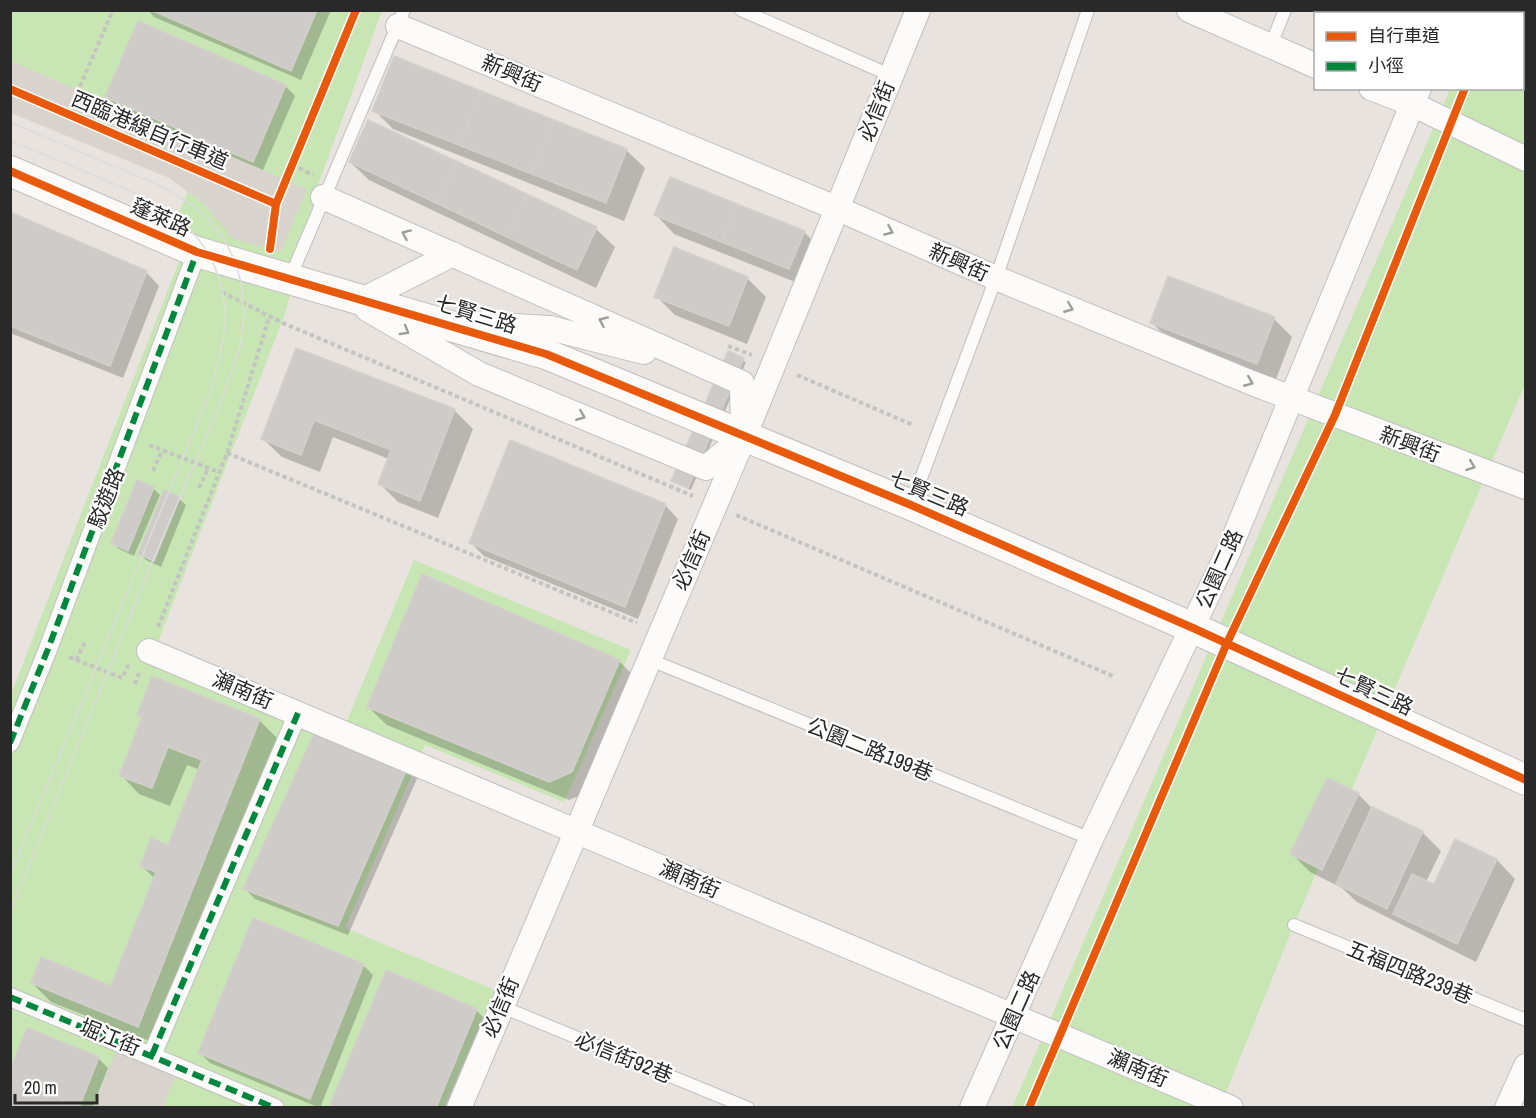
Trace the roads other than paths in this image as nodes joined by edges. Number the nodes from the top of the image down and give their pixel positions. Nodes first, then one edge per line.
1 (741, 10) edge
2 (918, 10) edge
3 (1088, 10) edge
4 (1189, 10) edge
5 (1285, 10) edge
6 (401, 18) edge
7 (1270, 47) junction
8 (1314, 65) edge
9 (890, 75) junction
10 (1382, 90) edge
11 (1415, 96) edge
12 (1526, 159) edge
13 (10, 171) edge
14 (323, 196) junction
15 (836, 208) junction
16 (197, 252) junction
17 (453, 254) junction
18 (996, 278) junction
19 (296, 280) junction
20 (350, 295) junction
21 (440, 321) junction
22 (711, 369) junction
23 (1293, 398) junction
24 (744, 437) junction
25 (1526, 487) edge
26 (911, 505) junction
27 (1193, 628) junction
28 (149, 651) road end
29 (648, 659) junction
30 (297, 712) junction
31 (10, 743) edge
32 (1526, 780) edge
33 (575, 830) junction
34 (1091, 838) junction
35 (1294, 925) dead end
36 (10, 997) edge
37 (500, 1006) junction
38 (1013, 1015) junction
39 (1526, 1020) edge
40 (152, 1055) junction
41 (1526, 1066) edge
42 (275, 1107) edge
43 (459, 1107) edge
44 (748, 1107) edge
45 (972, 1107) edge
46 (1231, 1107) edge
47 (1507, 1107) edge

1 - 9 lane
2 - 9 street, 必信街
3 - 18 lane
4 - 7 street
5 - 7 lane
6 - 14 lane
6 - 15 street, 新興街
7 - 8 street
9 - 15 street, 必信街
10 - 11 street
11 - 12 street
11 - 23 street, 公園二路
13 - 16 street, 蓬萊路
17 -> 14 street, 七賢三路
14 - 19 lane
15 -> 18 street, 新興街
15 - 24 street, 必信街
16 - 19 street, 蓬萊路
16 - 31 street, 駁遊路
17 - 20 street, 七賢三路
22 -> 17 street, 七賢三路
18 -> 23 street, 新興街
18 - 26 lane
19 - 20 street, 七賢三路
20 - 21 street, 七賢三路
20 -> 24 street, 七賢三路
21 - 22 street, 七賢三路
21 - 24 street, 七賢三路
22 - 24 street, 七賢三路
23 -> 25 street, 新興街
23 - 27 street, 公園二路
24 - 26 street, 七賢三路
24 - 29 street, 必信街
26 - 27 street, 七賢三路
27 - 32 street, 七賢三路
27 - 34 street, 公園二路
28 - 30 street, 瀨南街
29 - 33 street, 必信街
29 - 34 lane, 公園二路199巷
30 - 33 street, 瀨南街
30 - 40 street
33 - 37 street, 必信街
33 - 38 street, 瀨南街
34 - 38 street, 公園二路
35 - 39 lane, 五福四路239巷
36 - 40 street, 堀江街
37 - 43 street, 必信街
37 - 44 lane, 必信街92巷
38 - 45 street, 公園二路
38 - 46 street, 瀨南街
40 - 42 street, 堀江街
41 - 47 street

